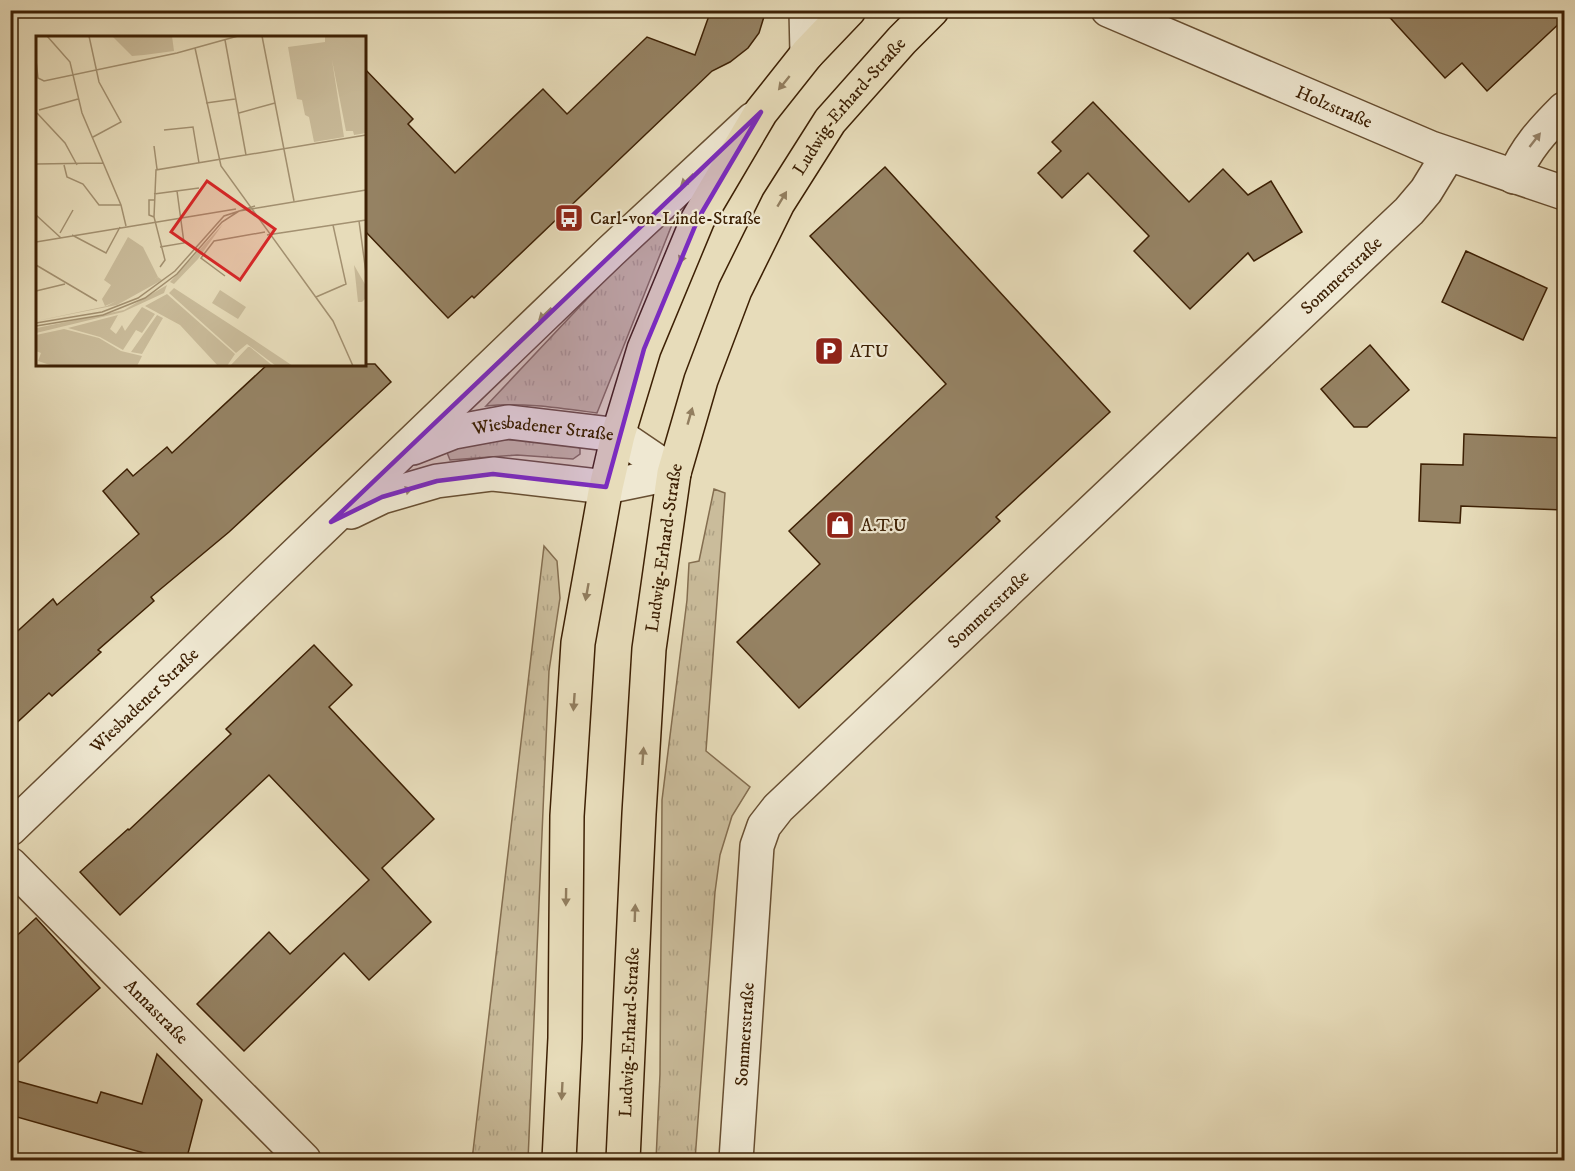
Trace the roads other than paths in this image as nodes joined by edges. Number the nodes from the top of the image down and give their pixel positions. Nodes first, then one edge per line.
1 (806, 10) edge
2 (849, 10) edge
3 (932, 10) edge
4 (1108, 10) edge
5 (807, 54) junction
6 (1564, 109) edge
7 (761, 112) junction
8 (1448, 155) junction
9 (1514, 177) junction
10 (1564, 193) edge
11 (618, 435) junction
12 (402, 453) junction
13 (674, 473) junction
14 (606, 487) junction
15 (331, 522) junction
16 (10, 829) edge
17 (10, 864) edge
18 (304, 1161) edge
19 (559, 1161) edge
20 (623, 1161) edge
21 (736, 1161) edge

1 - 5 street
2 - 5 main road
13 -> 3 main road, Ludwig-Erhard-Straße
4 - 8 street, Holzstraße
5 -> 7 main road
9 -> 6 street
7 -> 11 main road
7 -> 12 street
8 - 9 street, Holzstraße
8 - 21 street, Sommerstraße
9 - 10 street, Holzstraße
11 - 12 street, Wiesbadener Straße
11 - 13 street, Wiesbadener Straße
11 - 14 main road
12 - 15 street, Wiesbadener Straße
13 - 14 street, Wiesbadener Straße
20 -> 13 main road, Ludwig-Erhard-Straße
15 -> 14 street, Wiesbadener Straße
14 -> 19 main road
15 - 16 street, Wiesbadener Straße
17 - 18 street, Annastraße

